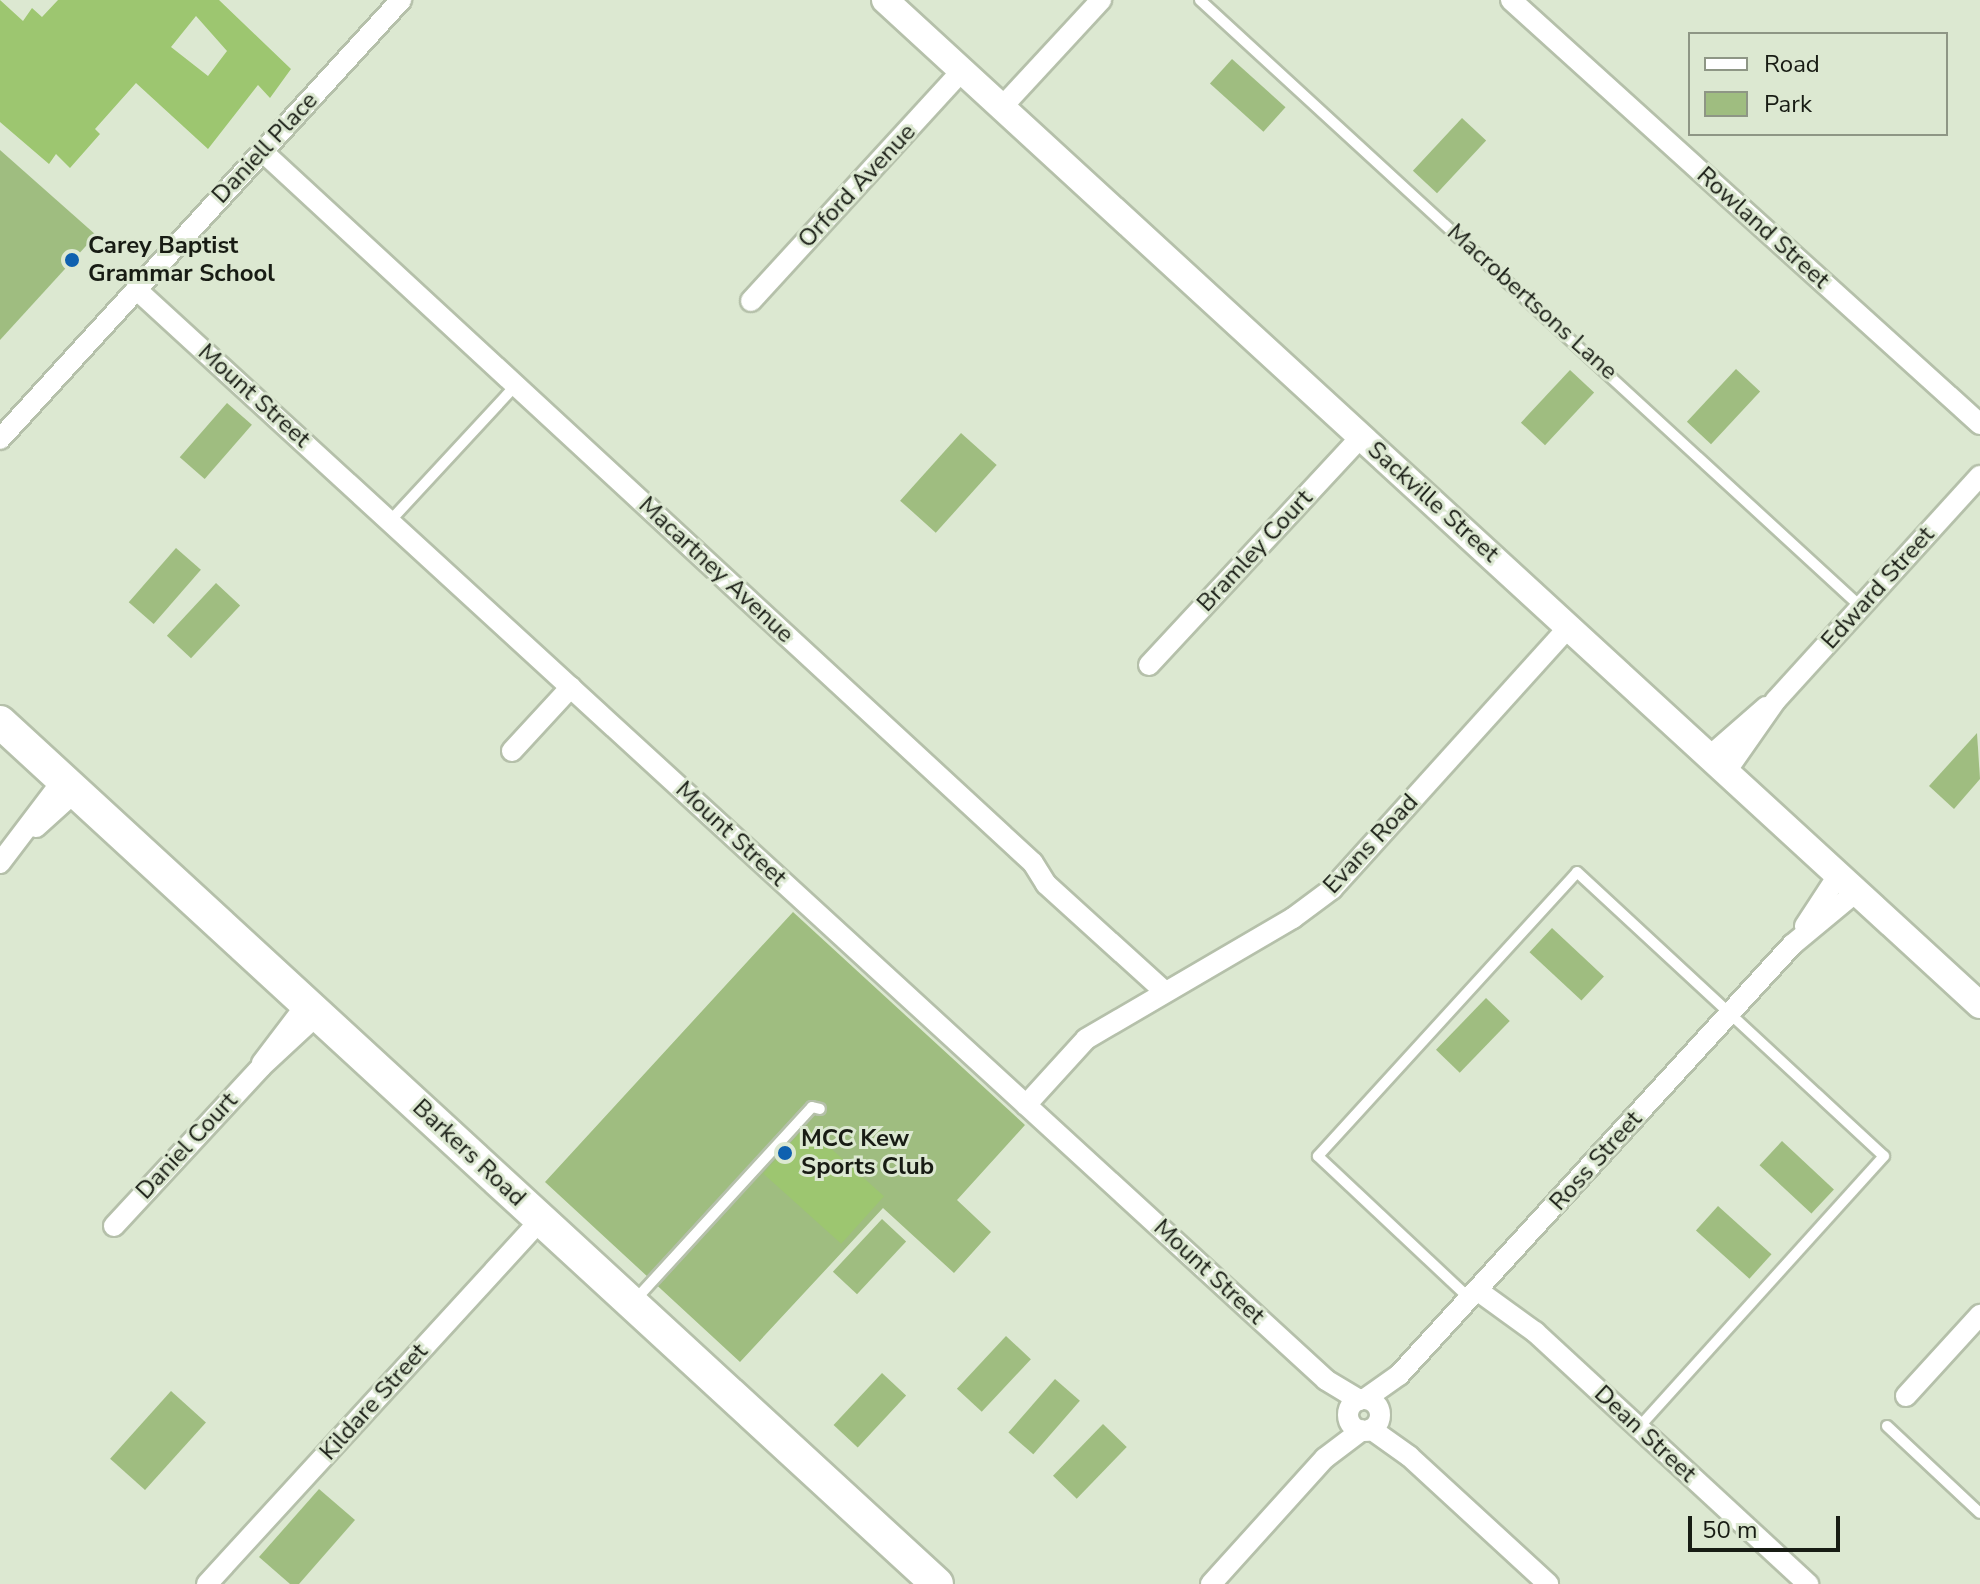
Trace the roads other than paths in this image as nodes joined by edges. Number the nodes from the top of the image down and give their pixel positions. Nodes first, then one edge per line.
1 (401, 0) edge
2 (885, 0) edge
3 (1101, 0) edge
4 (1200, 0) edge
5 (1511, 0) edge
6 (962, 71) junction
7 (1002, 107) junction
8 (262, 151) junction
9 (136, 289) junction
10 (751, 301) dead end
11 (515, 386) junction
12 (1980, 424) edge
13 (1361, 437) junction
14 (0, 439) edge
15 (1980, 476) edge
16 (391, 520) junction
17 (1861, 607) junction
18 (1569, 627) junction
19 (1149, 665) dead end
20 (571, 687) junction
21 (0, 722) edge
22 (512, 751) dead end
23 (1719, 762) junction
24 (69, 786) junction
25 (0, 863) edge
26 (1848, 882) junction
27 (1165, 992) junction
28 (1980, 1005) edge
29 (312, 1009) junction
30 (1730, 1013) junction
31 (1026, 1105) junction
32 (820, 1109) dead end
33 (541, 1219) junction
34 (114, 1226) dead end
35 (1473, 1294) junction
36 (632, 1304) junction
37 (1980, 1315) edge
38 (1906, 1396) dead end
39 (1364, 1415) junction
40 (1887, 1426) dead end
41 (1638, 1428) junction
42 (1980, 1513) edge
43 (207, 1584) edge
44 (937, 1584) edge
45 (1211, 1584) edge
46 (1548, 1584) edge
47 (1808, 1584) edge

1 - 8 street, Daniell Place
2 - 6 street, Sackville Street
3 - 7 street
4 - 17 lane, Macrobertsons Lane
5 - 12 street, Rowland Street
6 - 7 street, Sackville Street
6 - 10 street, Orford Avenue
7 - 13 street, Sackville Street
8 - 9 street, Daniell Place
8 - 11 street, Macartney Avenue
9 - 14 street, Daniell Place
9 - 16 street, Mount Street
11 - 16 lane
11 - 27 street, Macartney Avenue
13 - 18 street, Sackville Street
13 - 19 street, Bramley Court
15 - 17 street, Edward Street
16 - 20 street, Mount Street
17 - 23 street, Edward Street
18 - 23 street, Sackville Street
18 - 27 street, Evans Road
20 - 22 street
20 - 31 street, Mount Street
21 - 24 main road, Barkers Road
23 - 26 street, Sackville Street
24 - 25 street
24 - 29 main road, Barkers Road
26 - 28 street, Sackville Street
26 - 30 street, Ross Street
27 - 31 street, Evans Road
29 - 33 main road, Barkers Road
29 - 34 street, Daniel Court
30 - 35 street, Ross Street
30 - 35 lane
30 - 41 lane
31 - 39 street, Mount Street
32 - 36 lane
33 - 36 main road, Barkers Road
33 - 43 street, Kildare Street
35 - 39 street, Ross Street
35 - 41 street, Dean Street
36 - 44 main road, Barkers Road
37 - 38 street
39 - 45 street, Ross Street
39 - 46 street, Mount Street
40 - 42 lane
41 - 47 street, Dean Street

